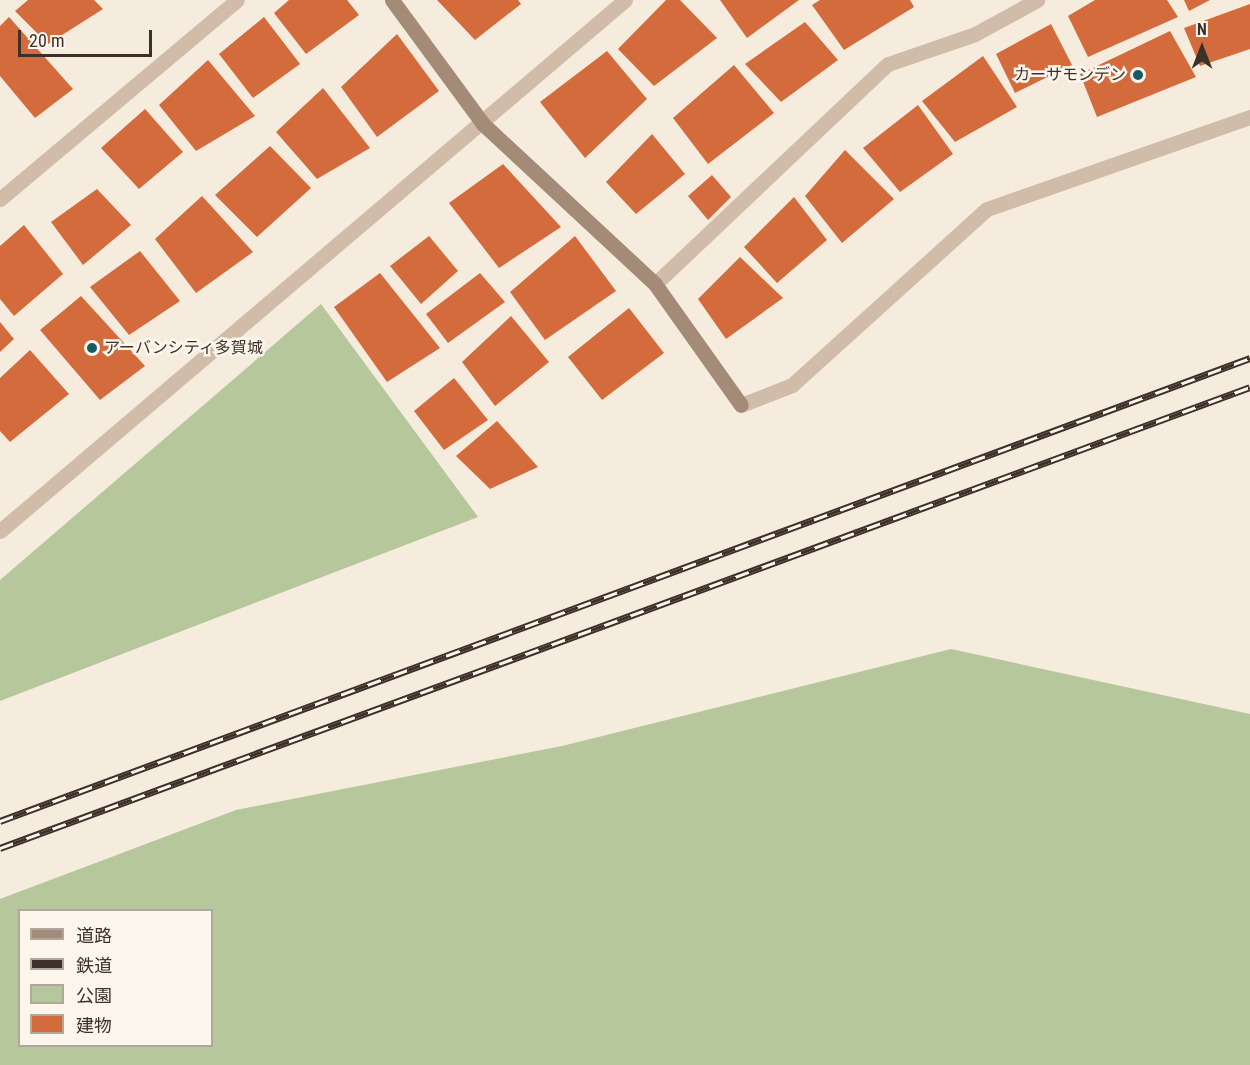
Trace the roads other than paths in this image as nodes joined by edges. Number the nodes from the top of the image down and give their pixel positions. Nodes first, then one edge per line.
1 (237, 0) edge
2 (392, 0) edge
3 (625, 0) edge
4 (1037, 0) edge
5 (1250, 117) edge
6 (483, 124) junction
7 (0, 199) edge
8 (655, 284) junction
9 (0, 531) edge

1 - 7 street
2 - 6 street
3 - 6 street
4 - 8 street
5 - 8 street
6 - 8 street
6 - 9 street

